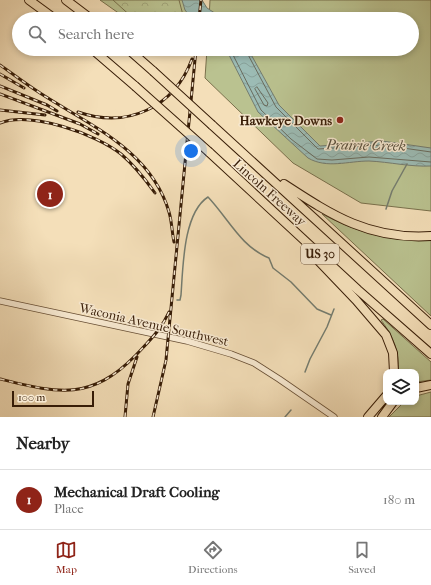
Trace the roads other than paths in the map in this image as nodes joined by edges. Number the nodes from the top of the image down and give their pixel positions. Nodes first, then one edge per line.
1 (29, 0) edge
2 (66, 0) edge
3 (45, 12) edge
4 (82, 12) edge
5 (100, 56) edge
6 (136, 56) edge
7 (265, 172) junction
8 (286, 222) junction
9 (431, 236) edge
10 (0, 301) edge
11 (431, 325) edge
12 (431, 354) edge
13 (394, 369) edge
14 (431, 385) edge
15 (419, 387) edge
16 (383, 400) edge
17 (392, 405) edge
18 (378, 407) junction
19 (334, 417) edge
20 (368, 417) edge
21 (373, 417) edge
22 (382, 417) edge

1 - 3 highway
2 - 4 highway
5 - 8 highway, Lincoln Freeway / US 30, bridge
6 - 7 highway, Lincoln Freeway / US 30, bridge
7 - 9 highway
7 - 11 highway, Lincoln Freeway / US 30
8 - 12 highway, Lincoln Freeway / US 30
8 - 13 highway
10 - 19 street, Waconia Avenue Southwest
14 - 15 highway
16 - 18 highway
17 - 22 highway
18 - 20 highway
18 - 21 highway

